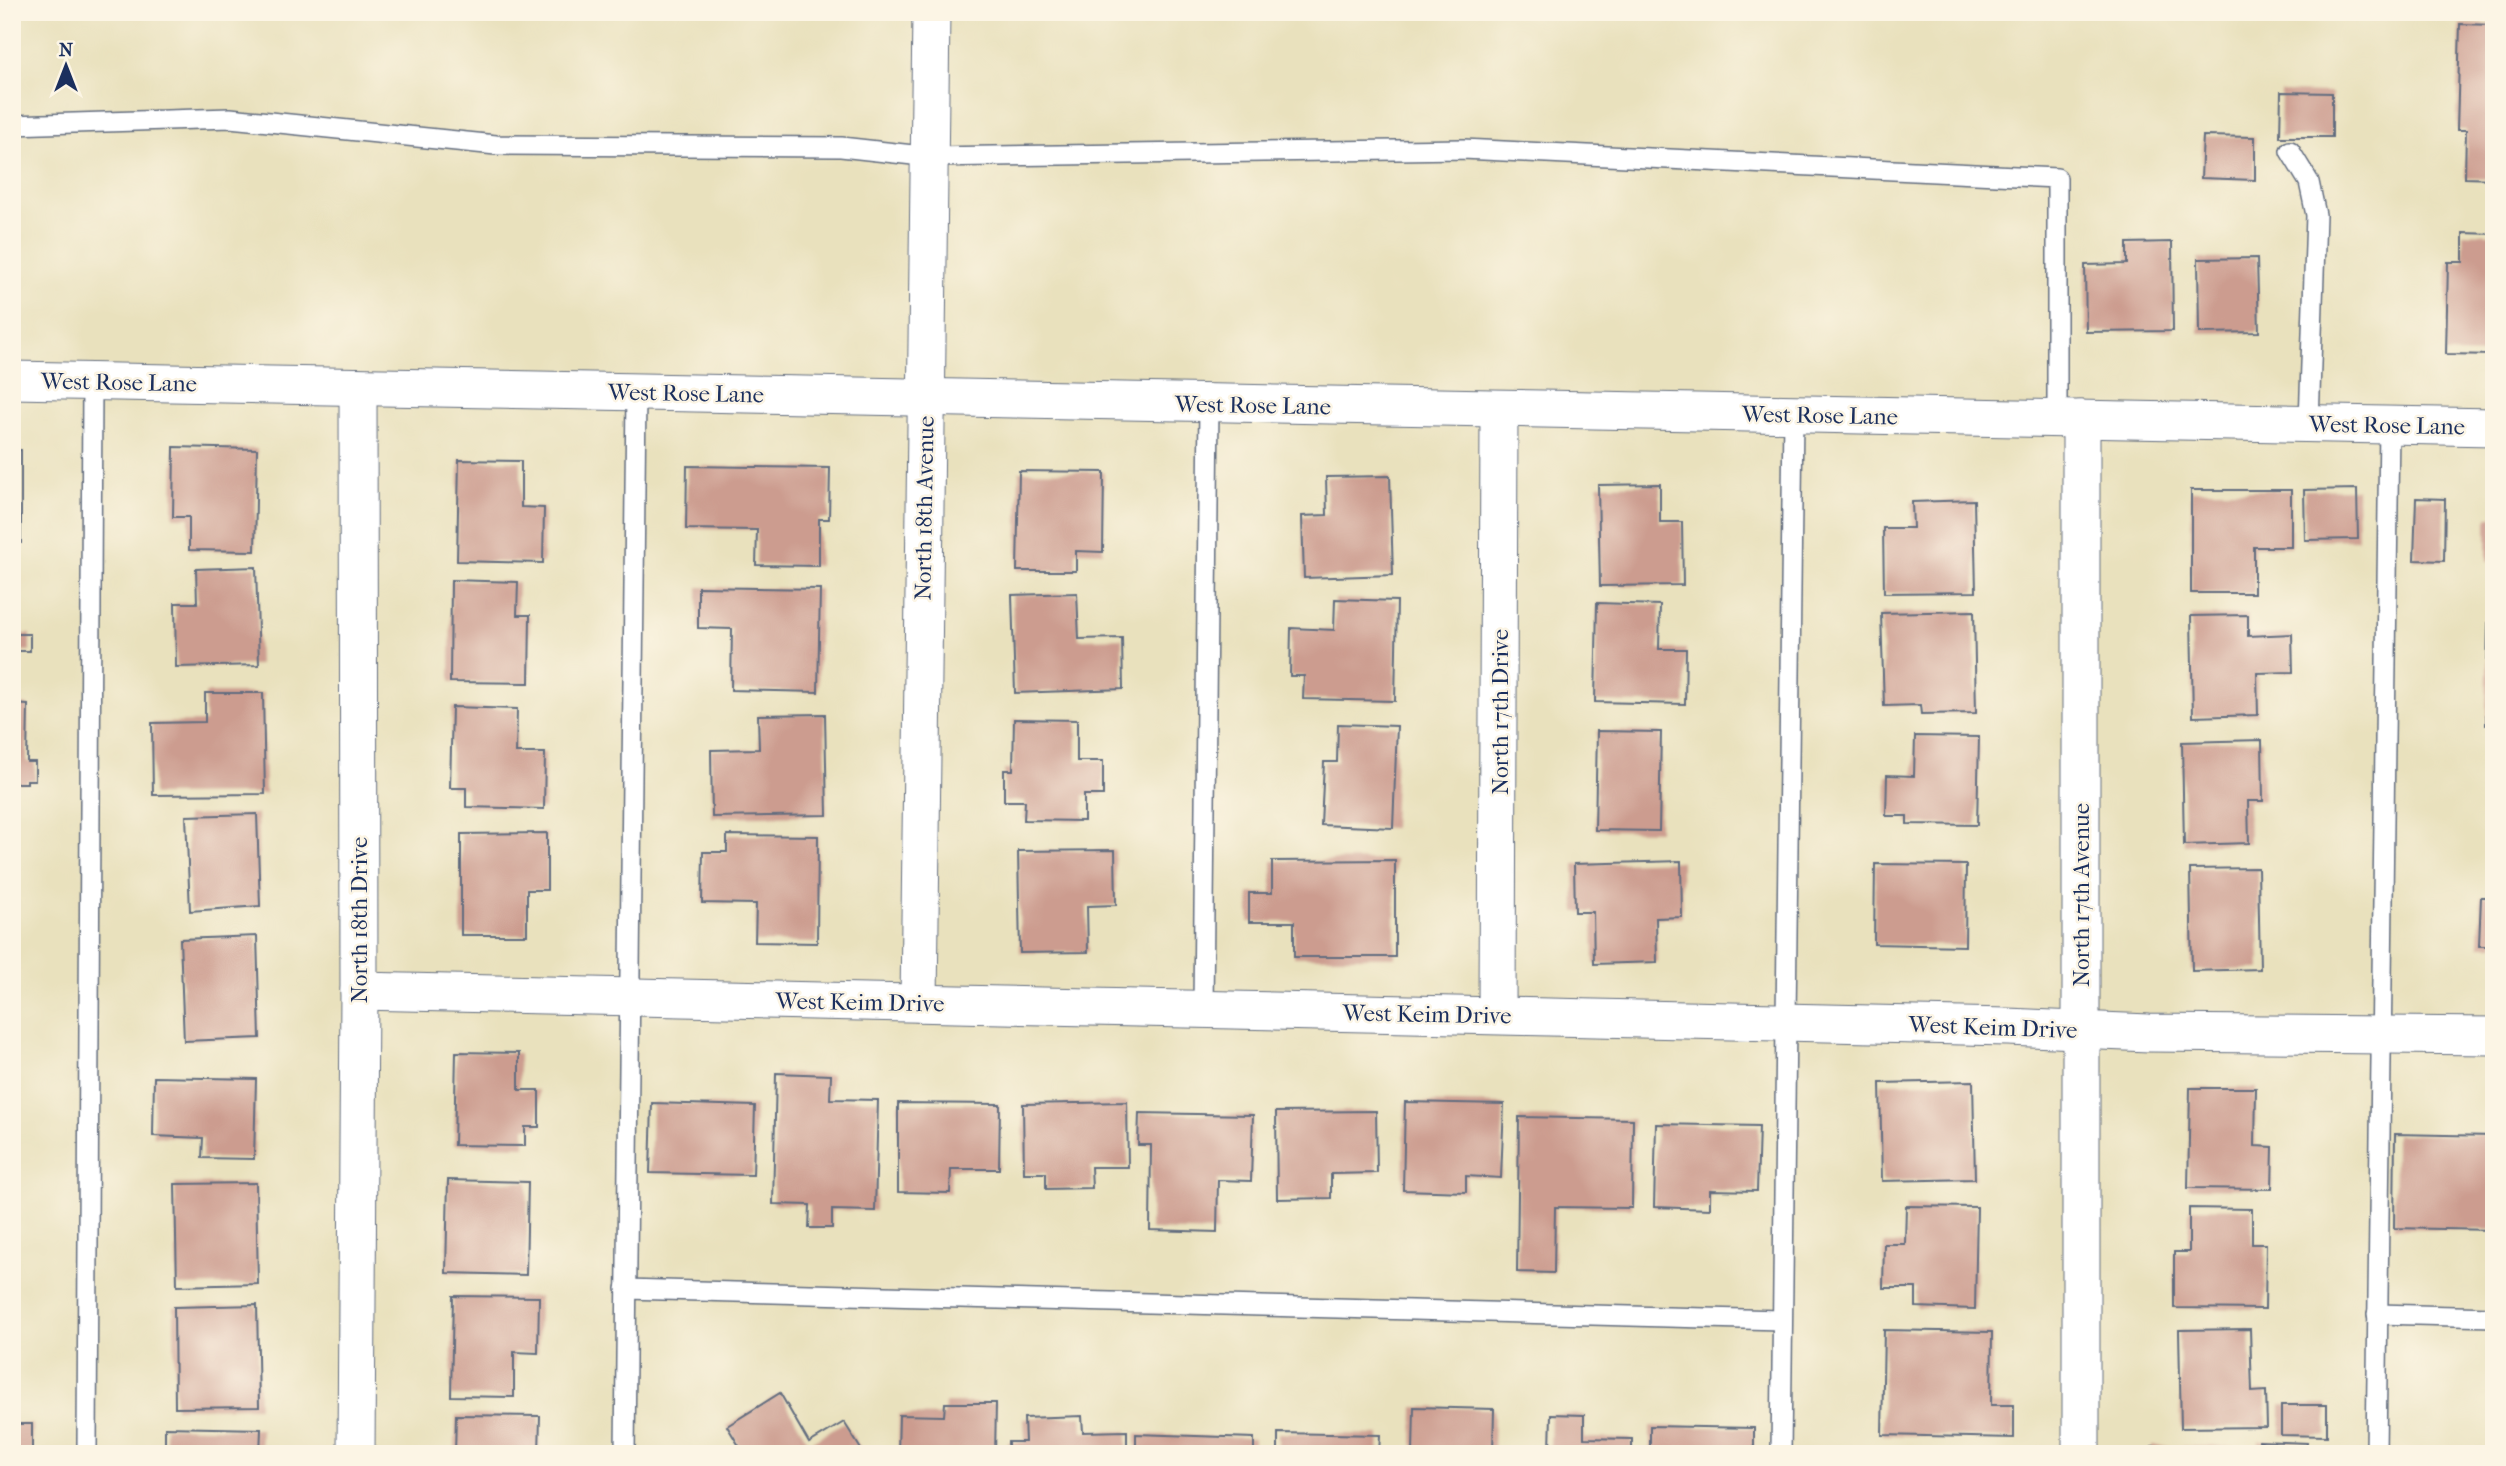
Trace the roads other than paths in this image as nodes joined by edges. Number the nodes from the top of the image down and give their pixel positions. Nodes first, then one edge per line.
1 (930, 12) edge
2 (12, 125) edge
3 (2290, 151) dead end
4 (930, 157) junction
5 (12, 380) edge
6 (92, 381) junction
7 (358, 387) junction
8 (636, 393) junction
9 (925, 398) junction
10 (1209, 404) junction
11 (1499, 409) junction
12 (1793, 414) junction
13 (2069, 419) junction
14 (2309, 423) junction
15 (2389, 425) junction
16 (2494, 427) edge
17 (359, 990) junction
18 (630, 996) junction
19 (919, 1003) junction
20 (1203, 1009) junction
21 (1497, 1016) junction
22 (1786, 1022) junction
23 (2081, 1030) junction
24 (2382, 1035) junction
25 (2494, 1036) edge
26 (626, 1289) junction
27 (2377, 1314) junction
28 (2494, 1317) edge
29 (1781, 1320) junction
30 (87, 1454) edge
31 (356, 1454) edge
32 (625, 1454) edge
33 (1781, 1454) edge
34 (2081, 1454) edge
35 (2375, 1454) edge

1 - 4 street, North 18th Avenue
2 - 4 lane
3 - 14 lane
4 - 9 street, North 18th Avenue
4 - 13 lane
5 - 6 street, West Rose Lane
6 - 7 street, West Rose Lane
6 - 30 lane
7 - 8 street, West Rose Lane
7 - 17 street, North 18th Drive
8 - 9 street, West Rose Lane
8 - 18 lane
9 - 10 street, West Rose Lane
9 - 19 street, North 18th Avenue
10 - 11 street, West Rose Lane
10 - 20 lane
11 - 12 street, West Rose Lane
11 - 21 street, North 17th Drive
12 - 13 street, West Rose Lane
12 - 22 lane
13 - 14 street, West Rose Lane
13 - 23 street, North 17th Avenue
14 - 15 street, West Rose Lane
15 - 16 street, West Rose Lane
15 - 24 lane
17 - 18 street, West Keim Drive
17 - 31 street, North 18th Drive
18 - 19 street, West Keim Drive
18 - 26 lane
19 - 20 street, West Keim Drive
20 - 21 street, West Keim Drive
21 - 22 street, West Keim Drive
22 - 23 street, West Keim Drive
22 - 29 lane
23 - 24 street, West Keim Drive
23 - 34 street, North 17th Avenue
24 - 25 street, West Keim Drive
24 - 27 lane
26 - 29 lane
26 - 32 lane
27 - 28 lane
27 - 35 lane
29 - 33 lane

